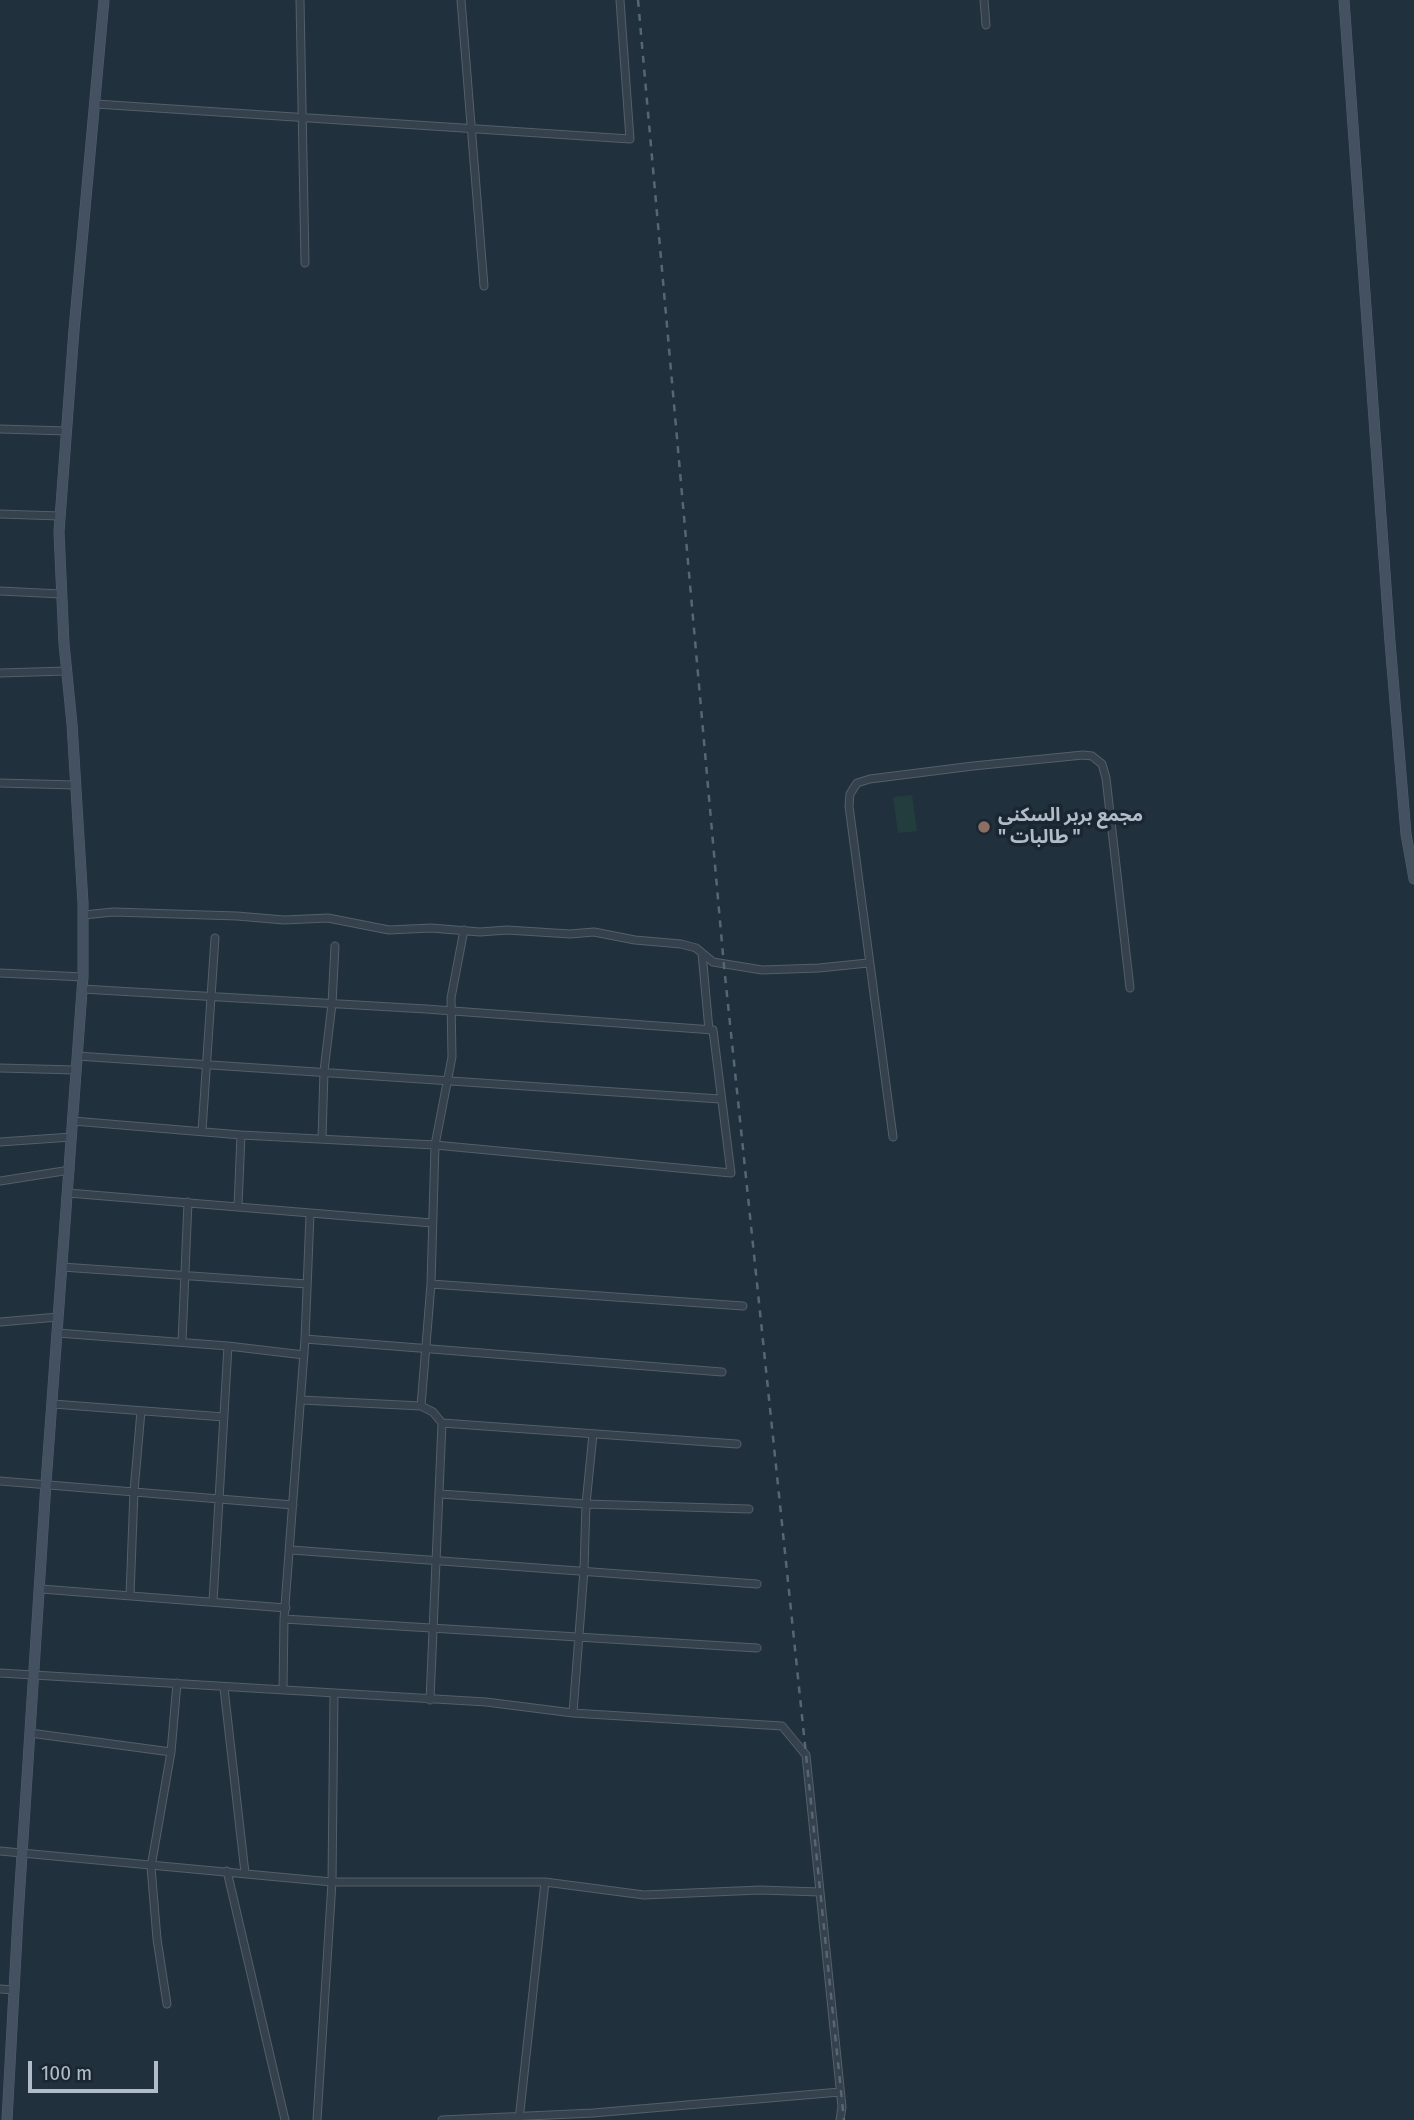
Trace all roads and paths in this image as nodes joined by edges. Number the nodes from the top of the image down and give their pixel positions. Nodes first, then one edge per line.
1 (104, 0) edge
2 (300, 0) edge
3 (461, 0) edge
4 (620, 0) edge
5 (984, 0) edge
6 (1344, 0) edge
7 (986, 25) dead end
8 (96, 104) junction
9 (303, 118) junction
10 (471, 128) junction
11 (305, 263) dead end
12 (484, 286) dead end
13 (0, 429) edge
14 (66, 431) junction
15 (0, 514) edge
16 (60, 516) junction
17 (0, 592) edge
18 (61, 594) junction
19 (66, 671) junction
20 (0, 673) edge
21 (0, 783) edge
22 (75, 785) junction
23 (1414, 879) edge
24 (84, 915) junction
25 (464, 930) junction
26 (215, 938) dead end
27 (335, 946) dead end
28 (702, 953) junction
29 (868, 963) junction
30 (0, 973) edge
31 (83, 977) junction
32 (1130, 988) dead end
33 (82, 989) junction
34 (211, 997) junction
35 (332, 1004) junction
36 (452, 1011) junction
37 (709, 1030) junction
38 (77, 1056) junction
39 (206, 1063) junction
40 (0, 1068) edge
41 (76, 1070) junction
42 (324, 1071) junction
43 (448, 1080) junction
44 (720, 1099) junction
45 (73, 1121) junction
46 (202, 1131) junction
47 (241, 1135) junction
48 (71, 1137) junction
49 (893, 1137) dead end
50 (322, 1139) junction
51 (0, 1142) edge
52 (435, 1145) junction
53 (70, 1170) junction
54 (0, 1181) edge
55 (68, 1193) junction
56 (188, 1202) junction
57 (238, 1206) junction
58 (310, 1214) junction
59 (432, 1223) junction
60 (62, 1266) junction
61 (186, 1276) junction
62 (307, 1284) junction
63 (431, 1284) junction
64 (743, 1306) dead end
65 (58, 1317) junction
66 (0, 1322) edge
67 (57, 1333) junction
68 (305, 1339) junction
69 (182, 1342) junction
70 (228, 1346) junction
71 (425, 1348) junction
72 (304, 1355) junction
73 (722, 1372) dead end
74 (301, 1400) junction
75 (52, 1404) junction
76 (421, 1406) junction
77 (141, 1411) junction
78 (223, 1417) junction
79 (442, 1423) junction
80 (593, 1434) junction
81 (737, 1444) dead end
82 (0, 1481) edge
83 (47, 1483) junction
84 (134, 1491) junction
85 (440, 1494) junction
86 (219, 1499) junction
87 (586, 1504) junction
88 (293, 1505) junction
89 (749, 1509) dead end
90 (290, 1550) junction
91 (436, 1560) junction
92 (584, 1570) junction
93 (757, 1584) dead end
94 (41, 1589) junction
95 (130, 1595) junction
96 (213, 1602) junction
97 (286, 1608) junction
98 (284, 1619) junction
99 (432, 1627) junction
100 (578, 1638) junction
101 (757, 1648) dead end
102 (0, 1673) edge
103 (35, 1675) junction
104 (177, 1683) junction
105 (224, 1688) junction
106 (283, 1689) junction
107 (334, 1693) junction
108 (430, 1700) junction
109 (573, 1713) junction
110 (30, 1733) junction
111 (171, 1752) junction
112 (0, 1851) edge
113 (23, 1852) junction
114 (151, 1867) junction
115 (227, 1871) junction
116 (245, 1873) junction
117 (332, 1882) junction
118 (545, 1882) junction
119 (820, 1892) junction
120 (0, 1989) edge
121 (14, 1990) junction
122 (167, 2004) dead end
123 (5, 2078) edge
124 (840, 2092) junction
125 (519, 2118) edge
126 (7, 2120) edge
127 (285, 2120) edge
128 (317, 2120) edge
129 (442, 2120) edge
130 (840, 2120) edge

1 - 8 street
2 - 9 street
3 - 10 street
4 - 10 street
5 - 7 street
6 - 23 street
8 - 9 street
8 - 14 street
9 - 10 street
9 - 11 street
10 - 12 street
13 - 14 street
14 - 16 street
15 - 16 street
16 - 18 street
17 - 18 street
18 - 19 street
19 - 20 street
19 - 22 street
21 - 22 street
22 - 24 street
24 - 25 street
24 - 31 street
25 - 28 street
25 - 36 street
26 - 34 street
27 - 35 street
28 - 29 street
28 - 37 street
29 - 32 street
29 - 49 street
30 - 31 street
31 - 33 street
33 - 34 street
33 - 38 street
34 - 35 street
34 - 39 street
35 - 36 street
35 - 42 street
36 - 37 street
36 - 43 street
37 - 44 street
38 - 39 street
38 - 41 street
39 - 42 street
39 - 46 street
40 - 41 street
41 - 45 street
42 - 43 street
42 - 50 street
43 - 44 street
43 - 52 street
44 - 52 street
45 - 46 street
45 - 48 street
46 - 47 street
47 - 50 street
47 - 57 street
48 - 51 street
48 - 53 street
50 - 52 street
52 - 59 street
53 - 54 street
53 - 55 street
55 - 56 street
55 - 60 street
56 - 57 street
56 - 61 street
57 - 58 street
58 - 59 street
58 - 62 street
59 - 63 street
60 - 61 street
60 - 65 street
61 - 62 street
61 - 69 street
62 - 68 street
63 - 64 street
63 - 71 street
65 - 66 street
65 - 67 street
67 - 69 street
67 - 75 street
68 - 71 street
68 - 72 street
69 - 70 street
70 - 72 street
70 - 78 street
71 - 73 street
71 - 76 street
72 - 74 street
74 - 76 street
74 - 88 street
75 - 77 street
75 - 83 street
76 - 79 street
77 - 78 street
77 - 84 street
78 - 86 street
79 - 80 street
79 - 85 street
80 - 81 street
80 - 87 street
82 - 83 street
83 - 84 street
83 - 94 street
84 - 86 street
84 - 95 street
85 - 87 street
85 - 91 street
86 - 88 street
86 - 96 street
87 - 89 street
87 - 92 street
88 - 90 street
90 - 91 street
90 - 97 street
91 - 92 street
91 - 99 street
92 - 93 street
92 - 100 street
94 - 95 street
94 - 103 street
95 - 96 street
96 - 97 street
97 - 98 street
98 - 99 street
98 - 106 street
99 - 100 street
99 - 108 street
100 - 101 street
100 - 109 street
102 - 103 street
103 - 104 street
103 - 110 street
104 - 105 street
104 - 111 street
105 - 106 street
105 - 116 street
106 - 107 street
107 - 108 street
107 - 117 street
108 - 109 street
109 - 119 street
110 - 111 street
110 - 113 street
111 - 114 street
112 - 113 street
113 - 114 street
113 - 121 street
114 - 115 street
114 - 122 street
115 - 116 street
115 - 127 street
116 - 117 street
117 - 118 street
117 - 128 street
118 - 119 street
118 - 125 street
119 - 124 street
120 - 121 street
121 - 123 street
123 - 126 street
124 - 125 street
124 - 130 street
125 - 129 street

